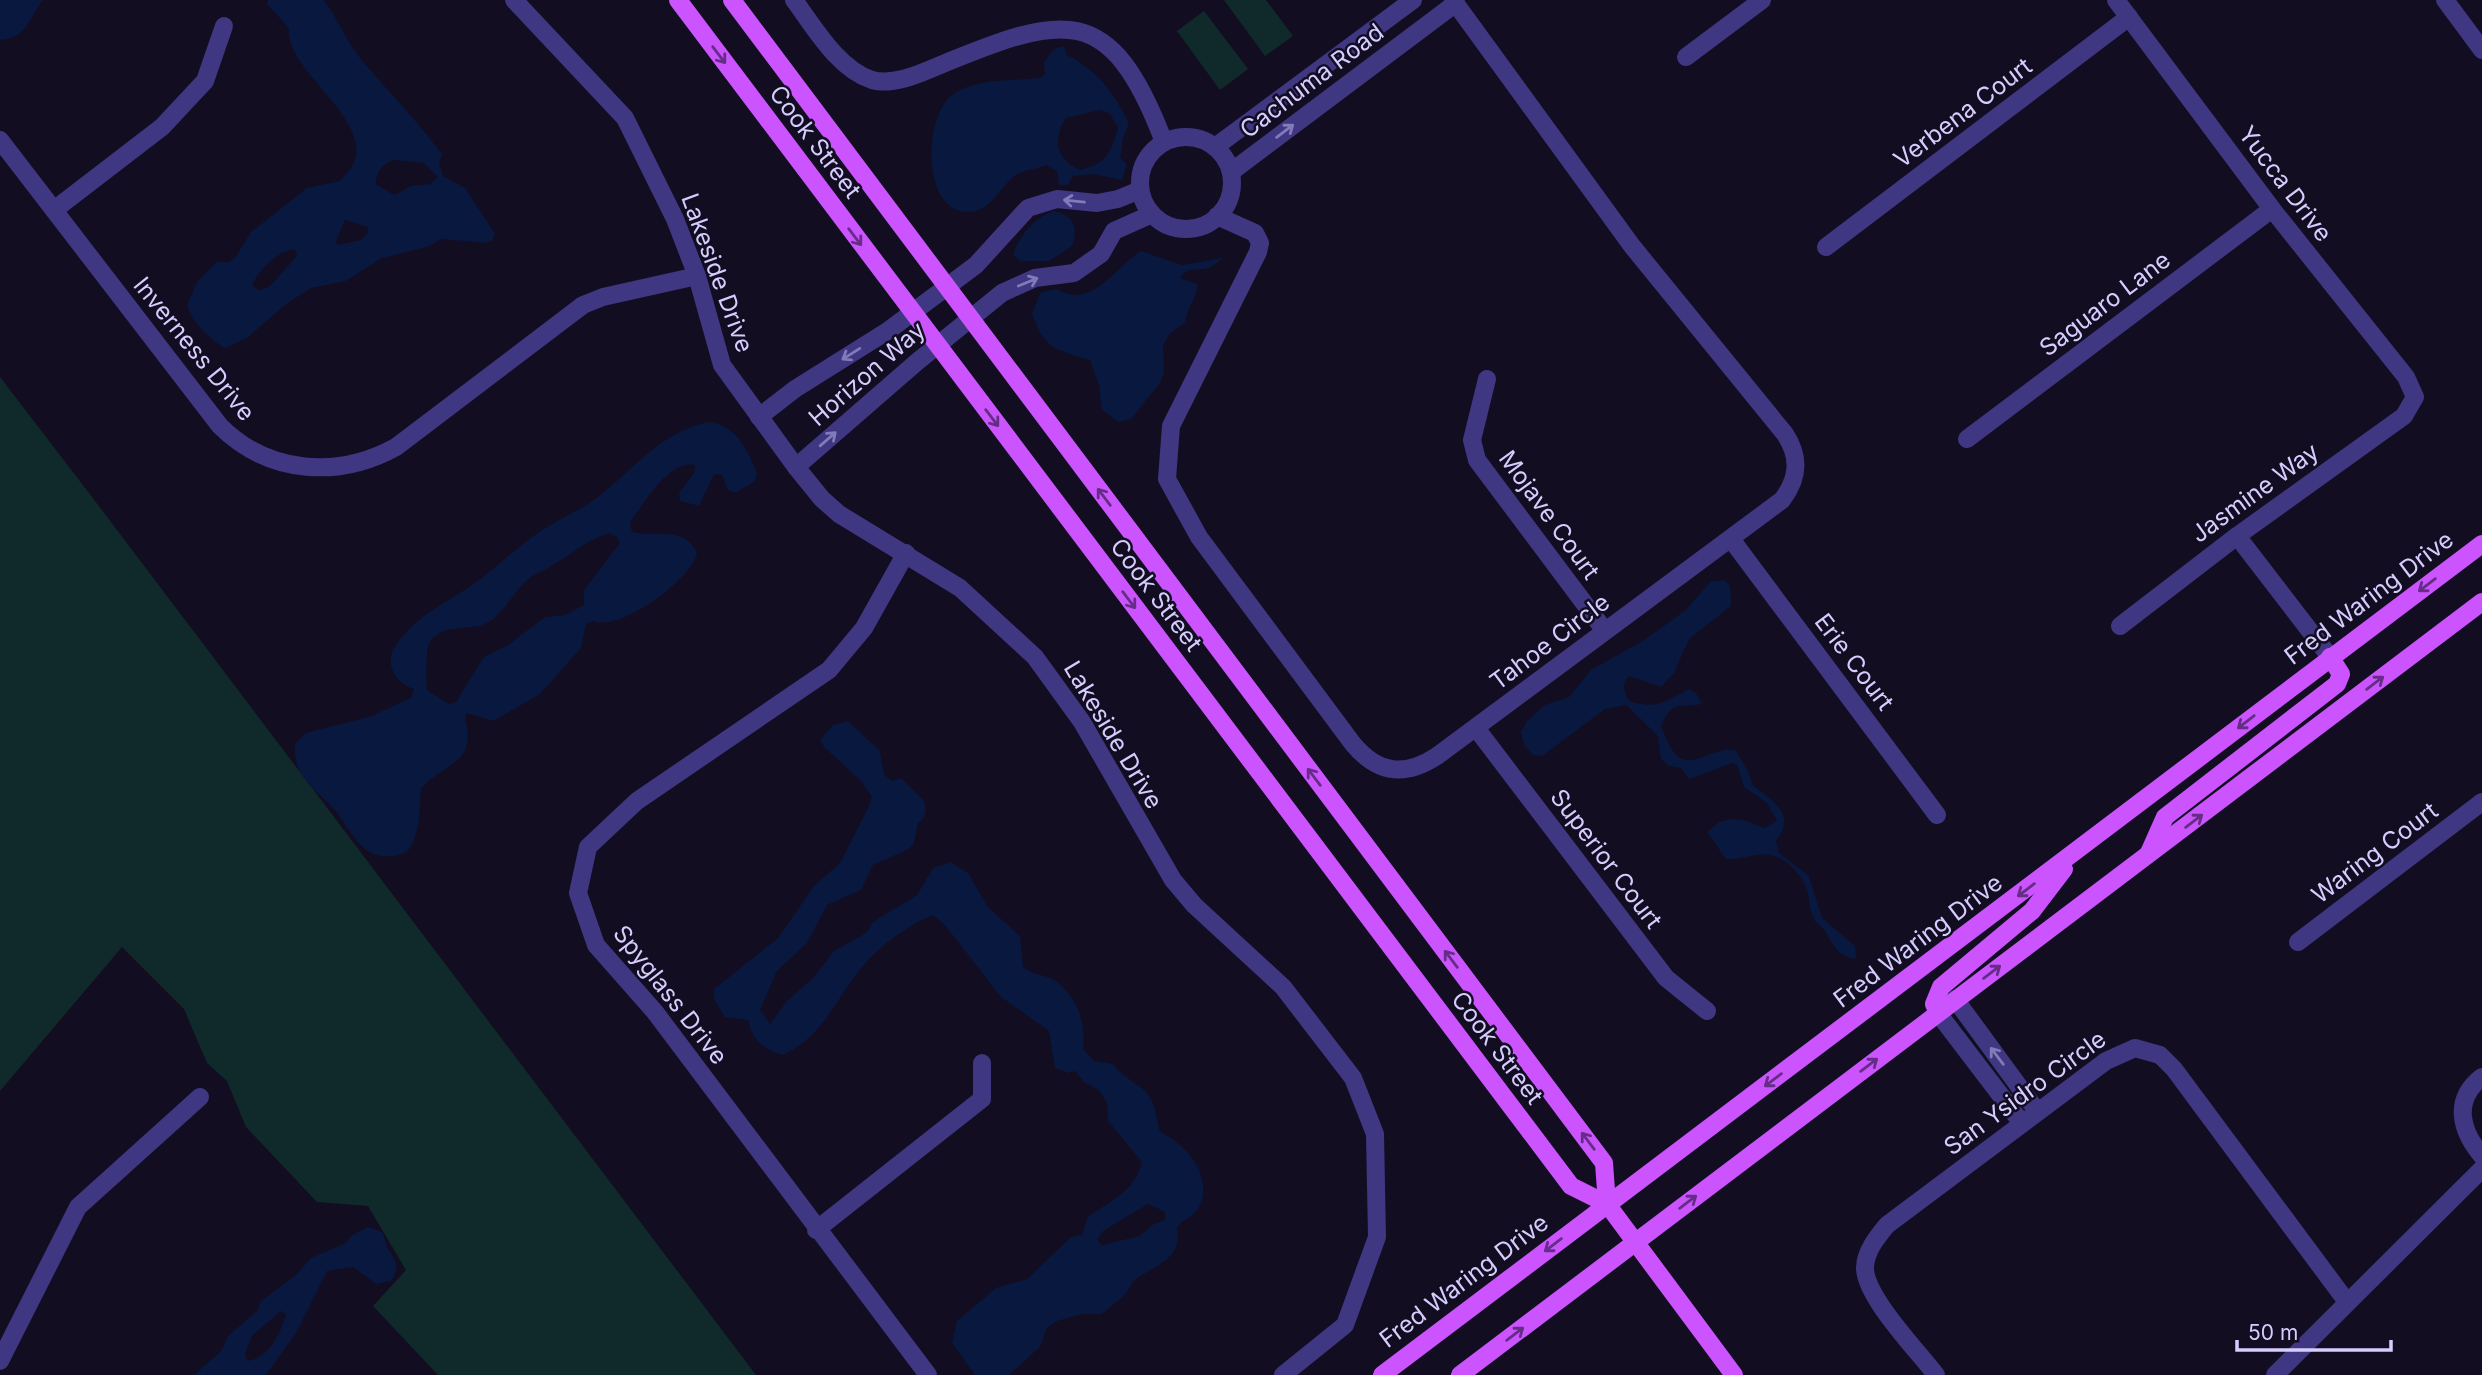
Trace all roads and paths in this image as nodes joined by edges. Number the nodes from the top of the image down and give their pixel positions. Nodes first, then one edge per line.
1 (514, 0) edge
2 (678, 0) edge
3 (732, 0) edge
4 (794, 0) edge
5 (1413, 0) edge
6 (1762, 0) edge
7 (2116, 0) edge
8 (2445, 0) edge
9 (1454, 1) edge
10 (2129, 17) junction
11 (224, 26) dead end
12 (2482, 50) edge
13 (1686, 57) dead end
14 (0, 140) edge
15 (1164, 142) junction
16 (1215, 147) junction
17 (1231, 172) junction
18 (1140, 190) junction
19 (2272, 209) junction
20 (54, 210) junction
21 (1152, 215) junction
22 (1217, 216) junction
23 (1826, 247) dead end
24 (697, 276) junction
25 (947, 286) junction
26 (913, 313) junction
27 (970, 317) junction
28 (937, 345) junction
29 (1487, 379) dead end
30 (2415, 397) joint
31 (759, 417) junction
32 (1966, 439) dead end
33 (796, 467) junction
34 (2237, 536) junction
35 (1731, 539) junction
36 (2482, 544) edge
37 (906, 553) junction
38 (2482, 602) edge
39 (2120, 626) dead end
40 (1605, 631) junction
41 (2330, 657) junction
42 (1476, 728) junction
43 (2482, 802) edge
44 (1937, 815) dead end
45 (2076, 853) junction
46 (2147, 856) junction
47 (2298, 943) dead end
48 (1955, 999) junction
49 (1707, 1011) dead end
50 (1938, 1013) junction
51 (982, 1063) dead end
52 (2482, 1077) edge
53 (200, 1097) dead end
54 (2037, 1111) junction
55 (2021, 1122) junction
56 (2482, 1156) edge
57 (2482, 1169) edge
58 (1607, 1204) junction
59 (816, 1230) junction
60 (1633, 1243) junction
61 (2347, 1303) junction
62 (0, 1361) edge
63 (928, 1375) edge
64 (1283, 1375) edge
65 (1382, 1375) edge
66 (1460, 1375) edge
67 (1734, 1375) edge
68 (1936, 1375) edge
69 (2275, 1375) edge

1 - 24 street, Lakeside Drive
2 -> 26 main road, Cook Street
3 - 25 main road, Cook Street
4 - 15 street
5 - 16 street, Cachuma Road
6 - 13 street
7 - 10 street, Yucca Drive
8 - 12 street
17 -> 9 street, Cachuma Road
9 - 35 street, Tahoe Circle
10 - 19 street, Yucca Drive
10 - 23 street, Verbena Court
11 - 20 street
14 - 20 street, Inverness Drive
15 - 16 street
15 - 18 street
16 - 17 street
17 - 22 street
18 - 21 street
18 -> 25 street, Horizon Way
19 - 30 street, Yucca Drive
19 - 32 street, Saguaro Lane
20 - 24 street, Inverness Drive
21 - 22 street
27 -> 21 street, Horizon Way
22 - 42 street, Tahoe Circle
24 - 31 street, Lakeside Drive
25 - 26 street, Horizon Way
25 - 27 main road, Cook Street
26 - 28 main road, Cook Street
26 -> 31 street, Horizon Way
27 - 28 street, Horizon Way
58 -> 27 main road, Cook Street
33 -> 28 street, Horizon Way
28 -> 58 main road, Cook Street
29 - 40 street, Mojave Court
30 - 34 street, Jasmine Way
31 - 33 street, Lakeside Drive
33 - 37 street, Lakeside Drive
34 - 39 street, Jasmine Way
34 - 41 street
35 - 40 street, Tahoe Circle
35 - 44 street, Erie Court
36 -> 41 main road, Fred Waring Drive
37 - 59 street, Spyglass Drive
37 - 64 street, Lakeside Drive
46 -> 38 main road
40 - 42 street, Tahoe Circle
41 -> 45 main road, Fred Waring Drive
41 - 46 main road
42 - 49 street, Superior Court
43 - 47 street, Waring Court
45 - 50 main road
45 -> 58 main road, Fred Waring Drive
48 -> 46 main road
48 - 50 main road
54 -> 48 street
50 - 55 street
60 -> 50 main road
51 - 59 street
52 - 56 street
53 - 62 street
54 - 55 street, San Ysidro Circle
54 - 61 street, San Ysidro Circle
55 - 68 street, San Ysidro Circle
57 - 61 street
58 - 60 main road, Cook Street
58 -> 65 main road, Fred Waring Drive
59 - 63 street, Spyglass Drive
66 -> 60 main road
60 - 67 main road, Cook Street
61 - 69 street

